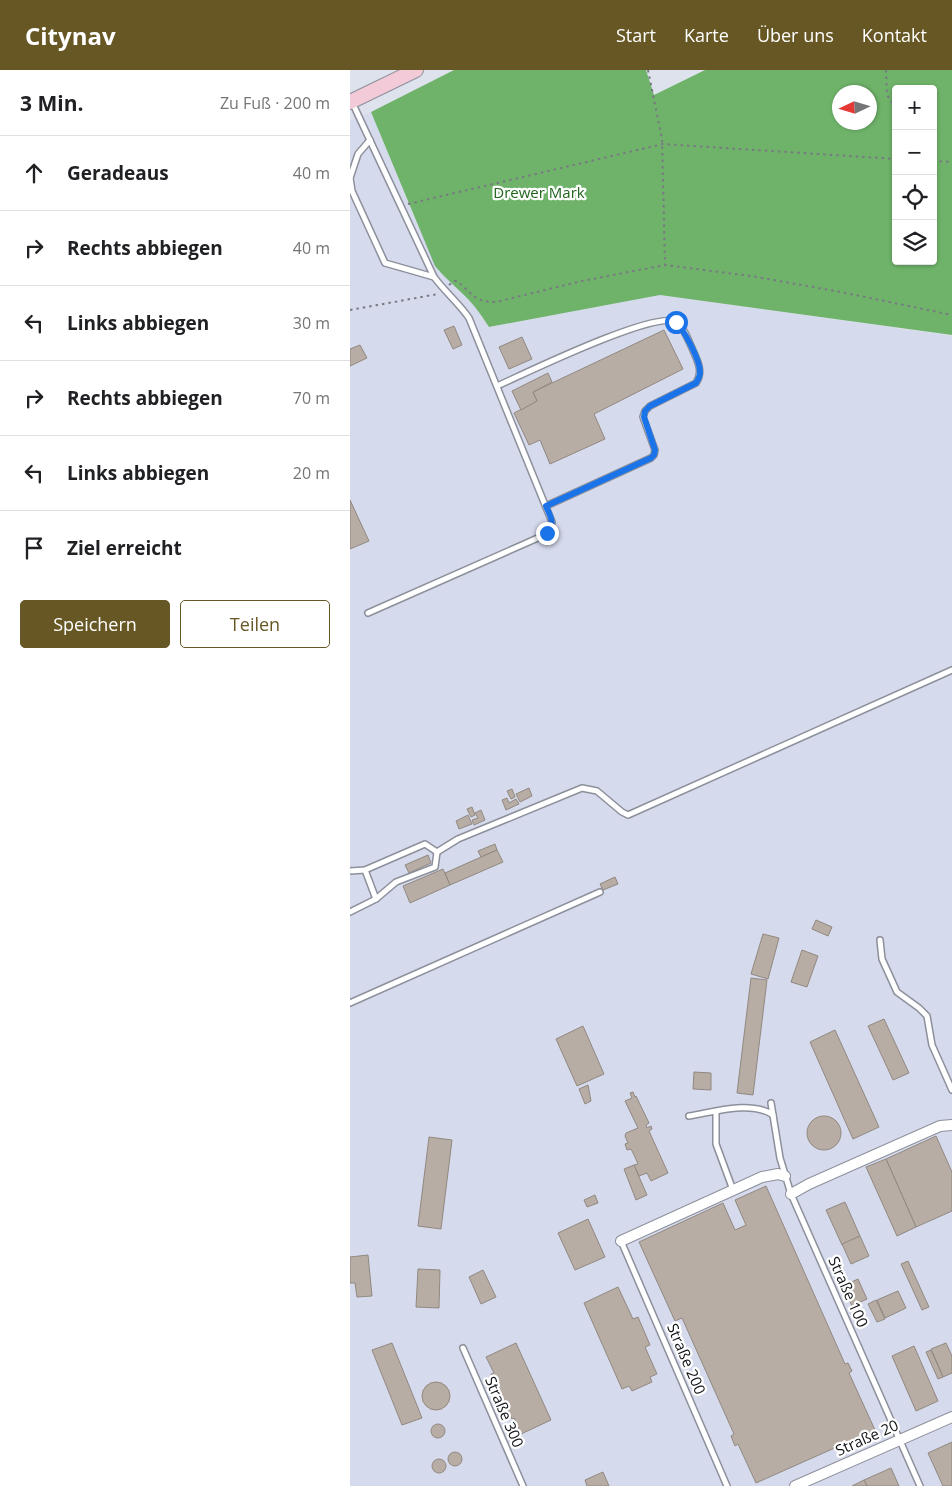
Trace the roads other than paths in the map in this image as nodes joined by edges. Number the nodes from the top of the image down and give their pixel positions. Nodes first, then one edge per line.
1 (416, 70) edge
2 (351, 102) edge
3 (370, 140) junction
4 (358, 154) junction
5 (350, 158) edge
6 (350, 178) edge
7 (434, 277) junction
8 (497, 386) junction
9 (546, 506) junction
10 (368, 613) dead end
11 (952, 670) edge
12 (437, 852) junction
13 (365, 870) junction
14 (350, 871) edge
15 (600, 892) dead end
16 (376, 899) junction
17 (350, 912) edge
18 (880, 940) dead end
19 (350, 1004) edge
20 (952, 1090) edge
21 (771, 1103) dead end
22 (716, 1112) junction
23 (773, 1115) junction
24 (690, 1116) dead end
25 (952, 1125) edge
26 (785, 1176) junction
27 (733, 1190) junction
28 (791, 1194) junction
29 (621, 1241) joint
30 (463, 1348) dead end
31 (952, 1417) edge
32 (900, 1440) junction
33 (523, 1486) edge
34 (727, 1486) edge
35 (795, 1486) edge
36 (920, 1486) edge

1 - 2 main road
2 - 3 lane
3 - 4 lane
3 - 7 lane
4 - 5 lane
4 - 6 lane
6 - 7 lane
7 - 8 lane
8 - 9 lane
8 - 9 lane
9 - 10 lane
11 - 12 lane
12 - 13 lane
12 - 16 lane
13 - 14 lane
13 - 16 lane
15 - 19 lane
16 - 17 lane
18 - 20 lane
21 - 23 lane, Straße 100
22 - 23 lane
22 - 24 lane
22 - 27 lane
23 - 26 lane, Straße 100
25 - 28 street
26 - 27 street
26 - 28 lane, Straße 100
27 - 29 street
28 - 32 lane, Straße 100
29 - 34 lane, Straße 200
30 - 33 lane, Straße 300
31 - 32 street, Straße 20
32 - 35 street, Straße 20
32 - 36 lane, Straße 100

